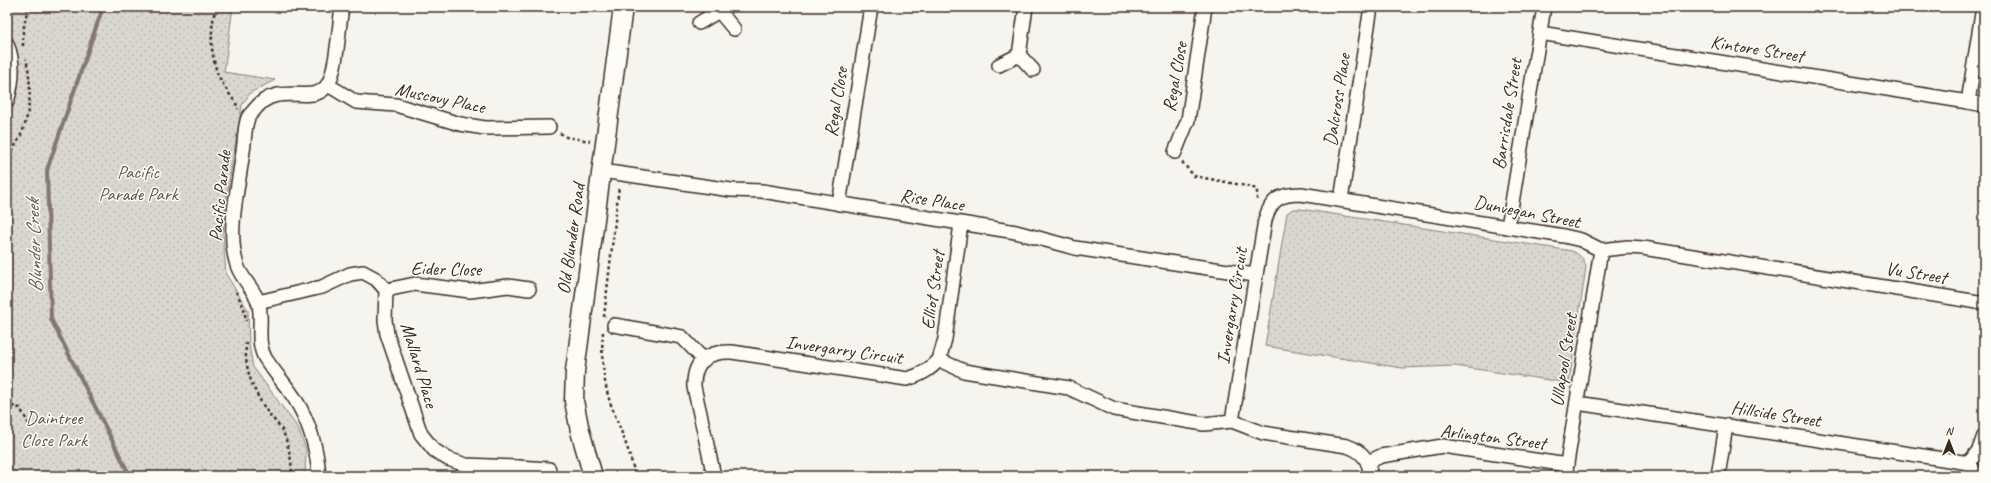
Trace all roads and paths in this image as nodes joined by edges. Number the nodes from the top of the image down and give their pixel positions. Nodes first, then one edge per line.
1 (342, 7) edge
2 (624, 7) edge
3 (871, 7) edge
4 (1026, 7) edge
5 (1205, 7) edge
6 (1371, 7) edge
7 (1544, 7) edge
8 (1983, 7) edge
9 (720, 9) edge
10 (699, 23) dead end
11 (734, 29) dead end
12 (1540, 33) junction
13 (7, 44) edge
14 (1019, 55) junction
15 (999, 65) dead end
16 (1033, 70) dead end
17 (328, 85) junction
18 (7, 102) edge
19 (1968, 102) junction
20 (1984, 105) edge
21 (549, 127) joint
22 (606, 143) junction
23 (1175, 152) joint
24 (602, 172) junction
25 (1276, 200) joint
26 (1341, 200) junction
27 (839, 204) junction
28 (1256, 208) dead end
29 (961, 224) junction
30 (1508, 227) junction
31 (1601, 250) junction
32 (1255, 275) junction
33 (529, 289) dead end
34 (386, 290) junction
35 (258, 302) junction
36 (1984, 303) edge
37 (614, 325) dead end
38 (704, 360) junction
39 (939, 360) junction
40 (1577, 403) junction
41 (7, 410) edge
42 (1232, 421) junction
43 (1726, 426) junction
44 (31, 428) dead end
45 (1984, 436) edge
46 (1368, 462) junction
47 (1969, 463) junction
48 (549, 469) dead end
49 (1566, 470) edge
50 (516, 472) edge
51 (319, 476) edge
52 (592, 476) edge
53 (714, 476) edge
54 (1370, 476) edge
55 (1718, 476) edge
56 (1976, 476) edge

1 - 17 street
2 - 22 main road, Old Blunder Road
3 - 27 street, Regal Close
4 - 14 street
5 - 23 street, Regal Close
6 - 26 street, Dalcross Place
7 - 12 street, Barrisdale Street
8 - 19 street
9 - 10 street
9 - 11 street
12 - 19 street, Kintore Street
12 - 30 street, Barrisdale Street
13 - 18 street
14 - 15 street
14 - 16 street
17 - 21 street, Muscovy Place
17 - 35 street, Pacific Parade
19 - 20 street, Kintore Street
21 - 22 path
22 - 24 main road, Old Blunder Road
23 - 28 path
24 - 27 street, Rise Place
24 - 52 main road, Old Blunder Road
25 - 26 street, Dunvegan Street
25 - 32 street, Invergarry Circuit
26 - 30 street, Dunvegan Street
27 - 29 street, Rise Place
29 - 32 street, Rise Place
29 - 39 street, Elliot Street
30 - 31 street, Dunvegan Street
31 - 36 street, Vu Street
31 - 40 street, Ullapool Street
32 - 42 street, Invergarry Circuit
33 - 34 street, Eider Close
34 - 35 street
34 - 50 street, Mallard Place
35 - 51 street, Pacific Parade
37 - 38 street
38 - 39 street, Invergarry Circuit
38 - 53 street
39 - 42 street
40 - 43 street, Hillside Street
40 - 49 street, Ullapool Street
41 - 44 path
42 - 46 street
43 - 47 street, Hillside Street
43 - 55 street
45 - 47 street
46 - 49 street, Arlington Street
46 - 54 street
47 - 56 street
48 - 50 street, Mallard Place

